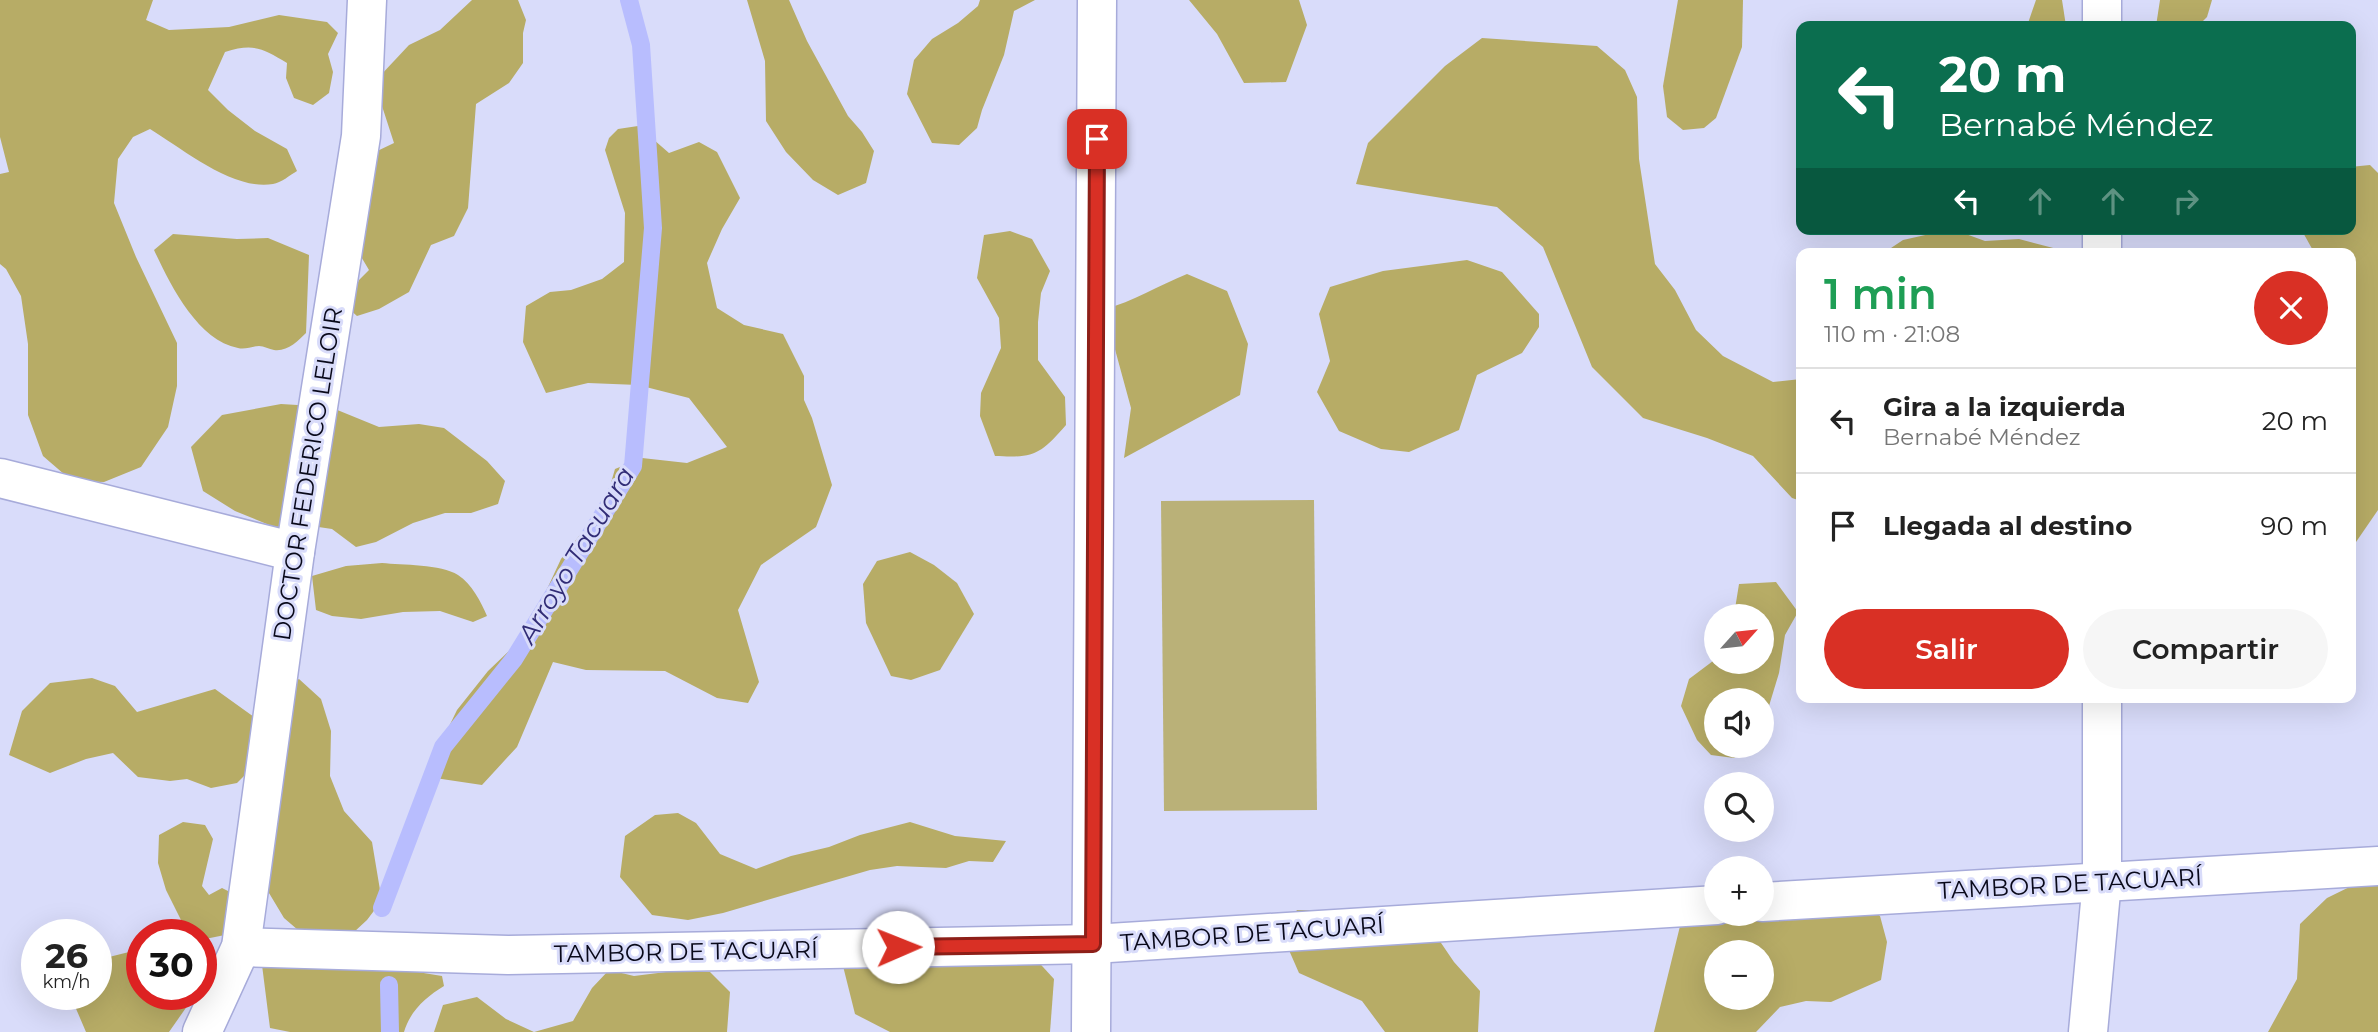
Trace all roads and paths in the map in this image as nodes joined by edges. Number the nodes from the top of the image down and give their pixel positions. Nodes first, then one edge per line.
1 (367, 0) edge
2 (1097, 0) edge
3 (2102, 0) edge
4 (2102, 21) edge
5 (0, 478) edge
6 (295, 552) junction
7 (2102, 703) edge
8 (2378, 866) edge
9 (2102, 881) junction
10 (1774, 901) edge
11 (1704, 906) edge
12 (1093, 944) junction
13 (241, 947) junction
14 (202, 1032) edge
15 (1091, 1032) edge
16 (2088, 1032) edge

1 - 6 street, DOCTOR FEDERICO LELOIR
2 - 12 street
3 - 4 street
5 - 6 street
6 - 13 street, DOCTOR FEDERICO LELOIR
7 - 9 street
8 - 9 street, TAMBOR DE TACUARÍ
9 - 10 street, TAMBOR DE TACUARÍ
9 - 16 street
11 - 12 street, TAMBOR DE TACUARÍ
12 - 13 street, TAMBOR DE TACUARÍ
12 - 15 street
13 - 14 street, DOCTOR FEDERICO LELOIR

